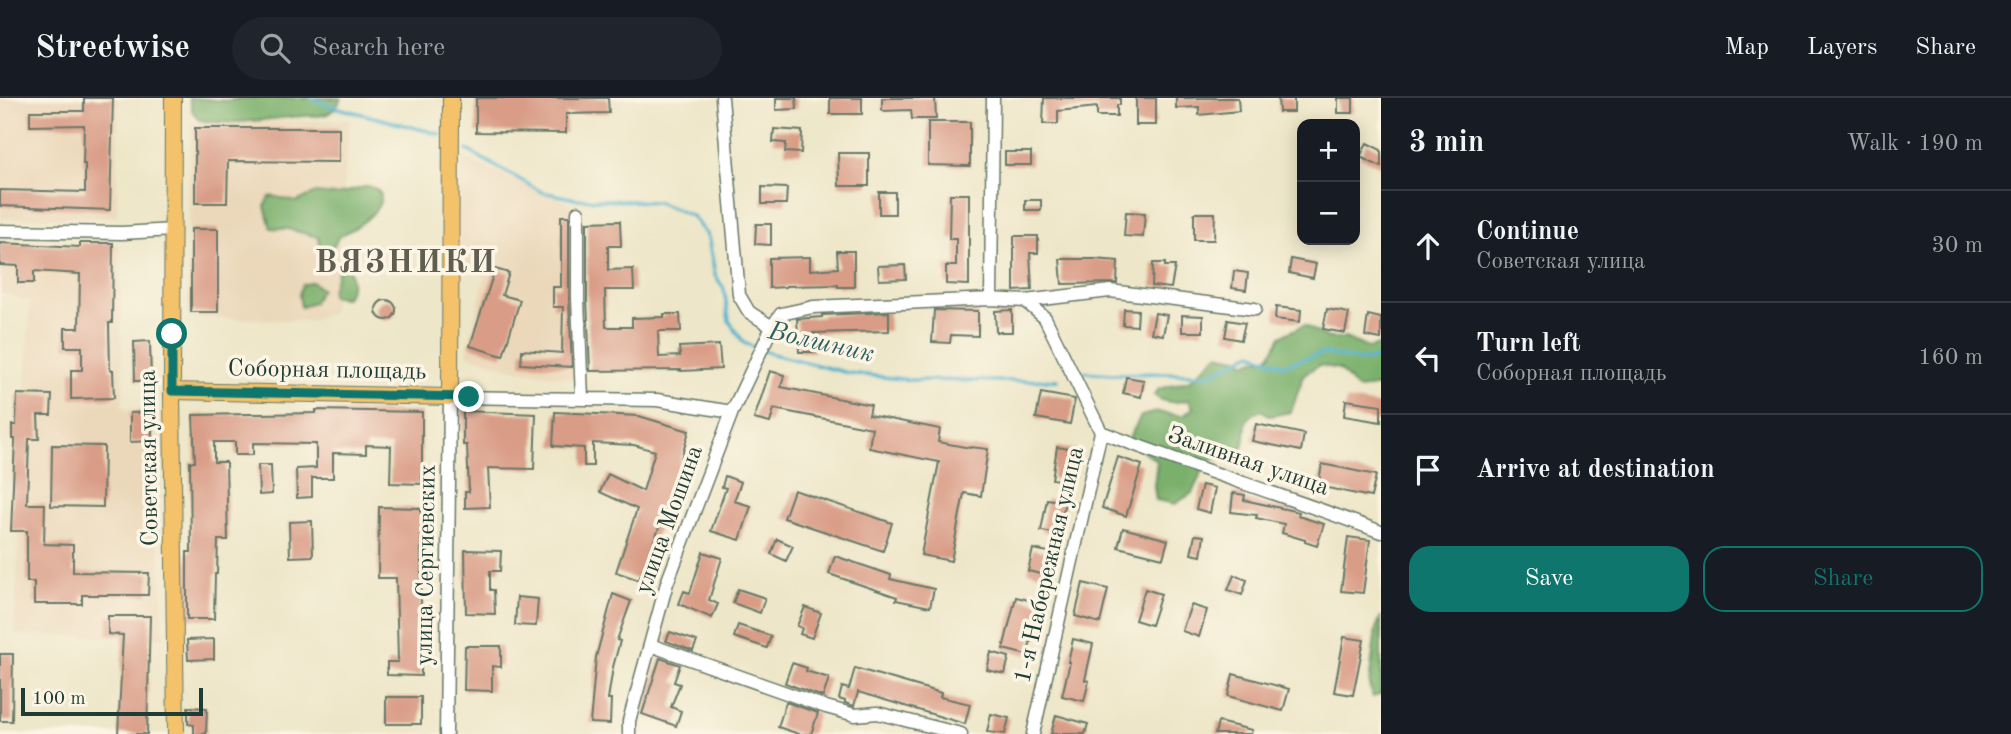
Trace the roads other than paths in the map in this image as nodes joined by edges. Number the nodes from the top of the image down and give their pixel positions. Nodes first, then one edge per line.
1 (173, 98) edge
2 (451, 98) edge
3 (722, 98) edge
4 (993, 98) edge
5 (578, 212) dead end
6 (173, 230) junction
7 (0, 231) edge
8 (991, 299) junction
9 (1025, 301) junction
10 (1255, 309) dead end
11 (772, 327) junction
12 (172, 391) junction
13 (450, 397) junction
14 (582, 399) junction
15 (733, 412) junction
16 (1101, 432) junction
17 (1381, 532) edge
18 (650, 645) junction
19 (176, 734) edge
20 (446, 734) edge
21 (629, 734) edge
22 (961, 734) edge
23 (1033, 734) edge

1 - 6 main road, Советская улица
2 - 13 main road
3 - 11 street
4 - 8 street
5 - 14 street
6 - 7 street
6 - 12 main road, Советская улица
8 - 9 street
8 - 11 street
9 - 10 street
9 - 16 street, 1-я Набережная улица
11 - 15 street, улица Мошина
12 - 13 main road, Соборная площадь
12 - 19 main road, Советская улица
13 - 14 street, Соборная площадь
13 - 20 street, улица Сергиевских
14 - 15 street, Соборная площадь
15 - 18 street, улица Мошина
16 - 17 street, Заливная улица
16 - 23 street, 1-я Набережная улица
18 - 21 street, улица Мошина
18 - 22 street

